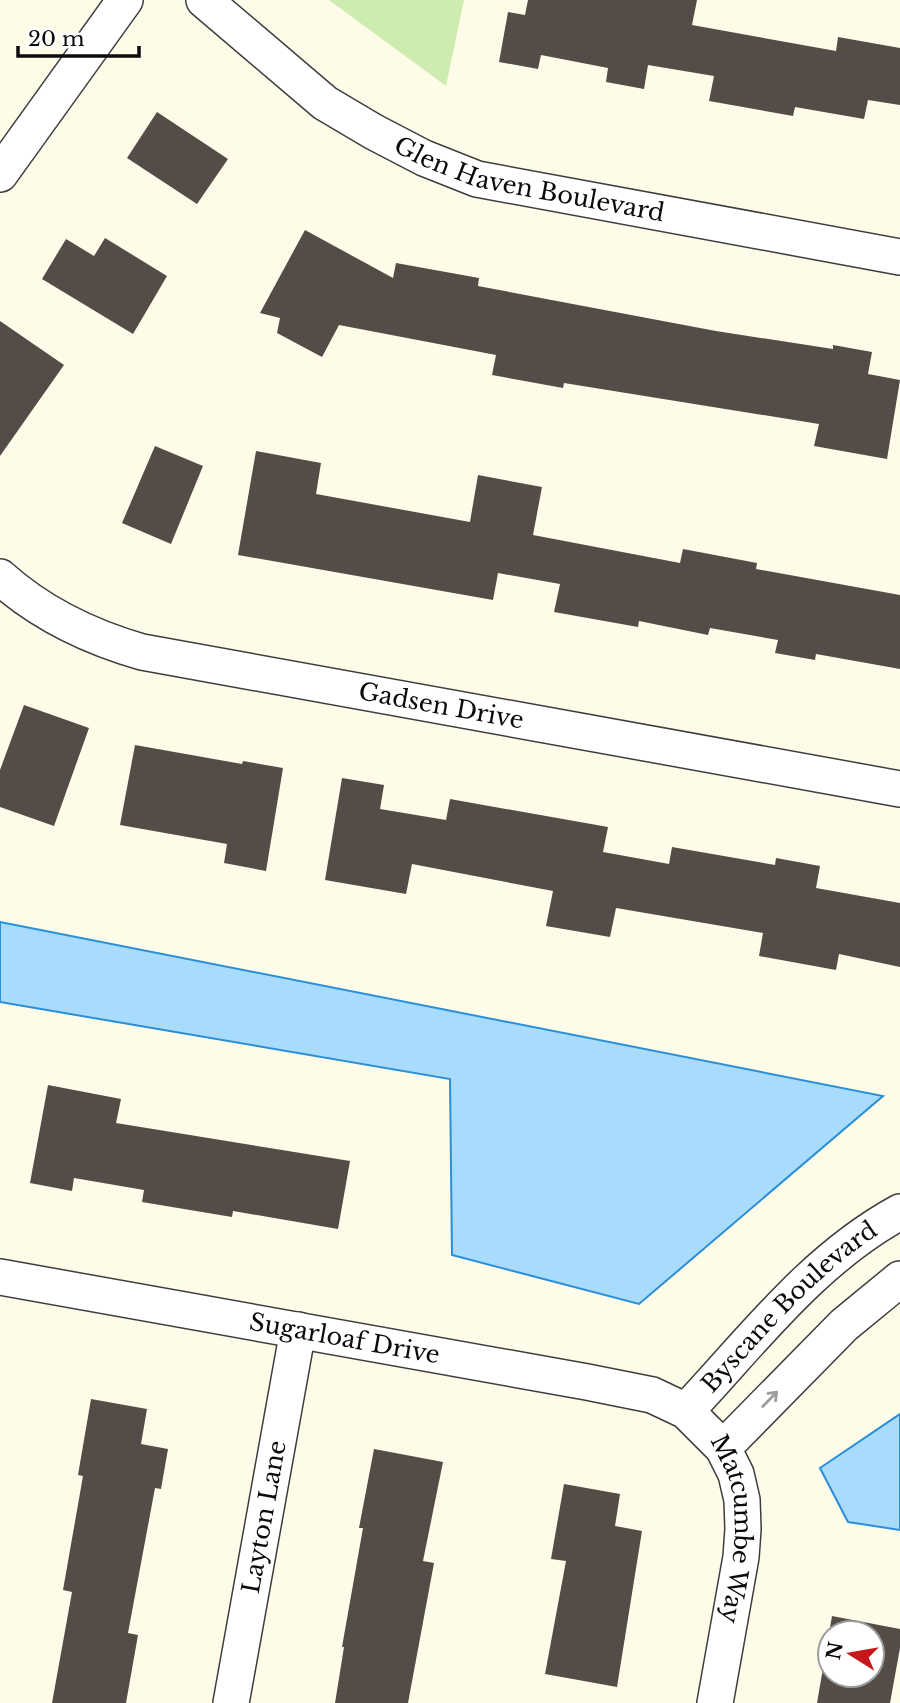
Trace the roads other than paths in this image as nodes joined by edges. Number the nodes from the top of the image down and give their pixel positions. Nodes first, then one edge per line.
1 (125, 0) edge
2 (204, 0) edge
3 (0, 174) edge
4 (900, 257) edge
5 (0, 578) edge
6 (900, 789) edge
7 (900, 1212) edge
8 (0, 1277) edge
9 (900, 1279) edge
10 (298, 1330) junction
11 (686, 1411) junction
12 (723, 1448) junction
13 (231, 1703) edge
14 (715, 1703) edge

1 - 3 street
2 - 4 street, Glen Haven Boulevard
5 - 6 street, Gadsen Drive
7 - 11 street, Byscane Boulevard
8 - 10 street, Sugarloaf Drive
12 -> 9 street
10 - 11 street, Sugarloaf Drive
10 - 13 street, Layton Lane
11 - 12 street, Matcumbe Way
12 - 14 street, Matcumbe Way

